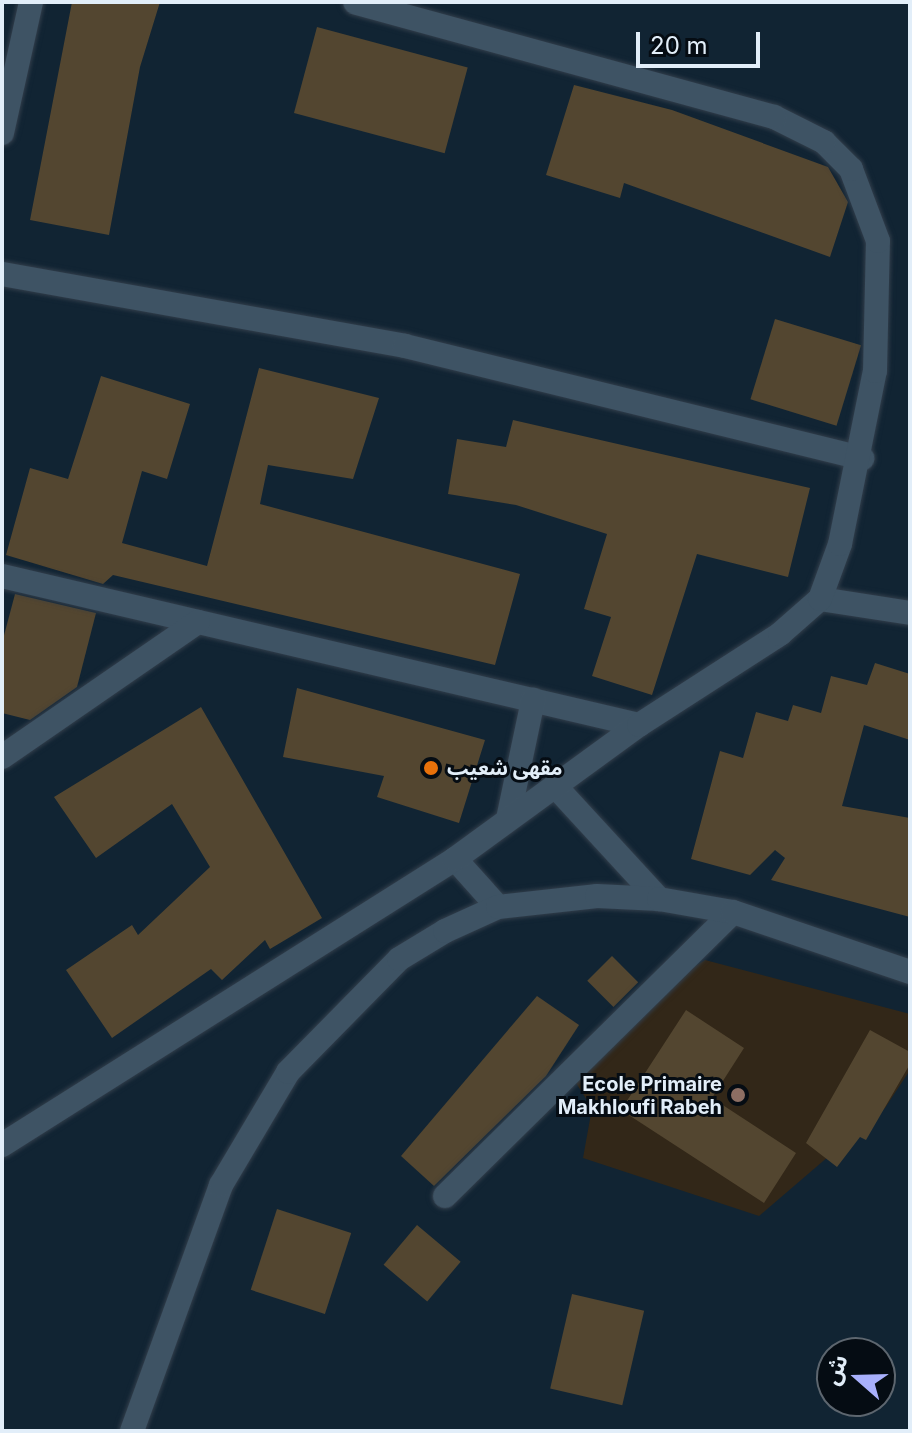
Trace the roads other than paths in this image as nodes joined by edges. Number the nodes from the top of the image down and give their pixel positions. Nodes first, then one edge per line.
1 (31, 2) edge
2 (355, 2) edge
3 (2, 133) edge
4 (2, 274) edge
5 (862, 458) junction
6 (2, 576) edge
7 (820, 599) junction
8 (910, 613) edge
9 (198, 622) junction
10 (533, 700) junction
11 (639, 725) junction
12 (2, 757) edge
13 (555, 786) junction
14 (508, 819) junction
15 (455, 859) junction
16 (659, 899) junction
17 (498, 907) junction
18 (733, 912) junction
19 (910, 972) edge
20 (2, 1145) edge
21 (445, 1196) dead end
22 (132, 1431) edge

1 - 3 street
2 - 5 street
4 - 5 street
5 - 7 street
6 - 9 street
7 - 8 street
7 - 11 street
9 - 10 street
9 - 12 street
10 - 11 street
10 - 14 street
11 - 13 street
13 - 14 street
13 - 16 street
14 - 15 street
15 - 17 street
15 - 20 street
16 - 17 street
16 - 18 street
17 - 22 street
18 - 19 street
18 - 21 street

